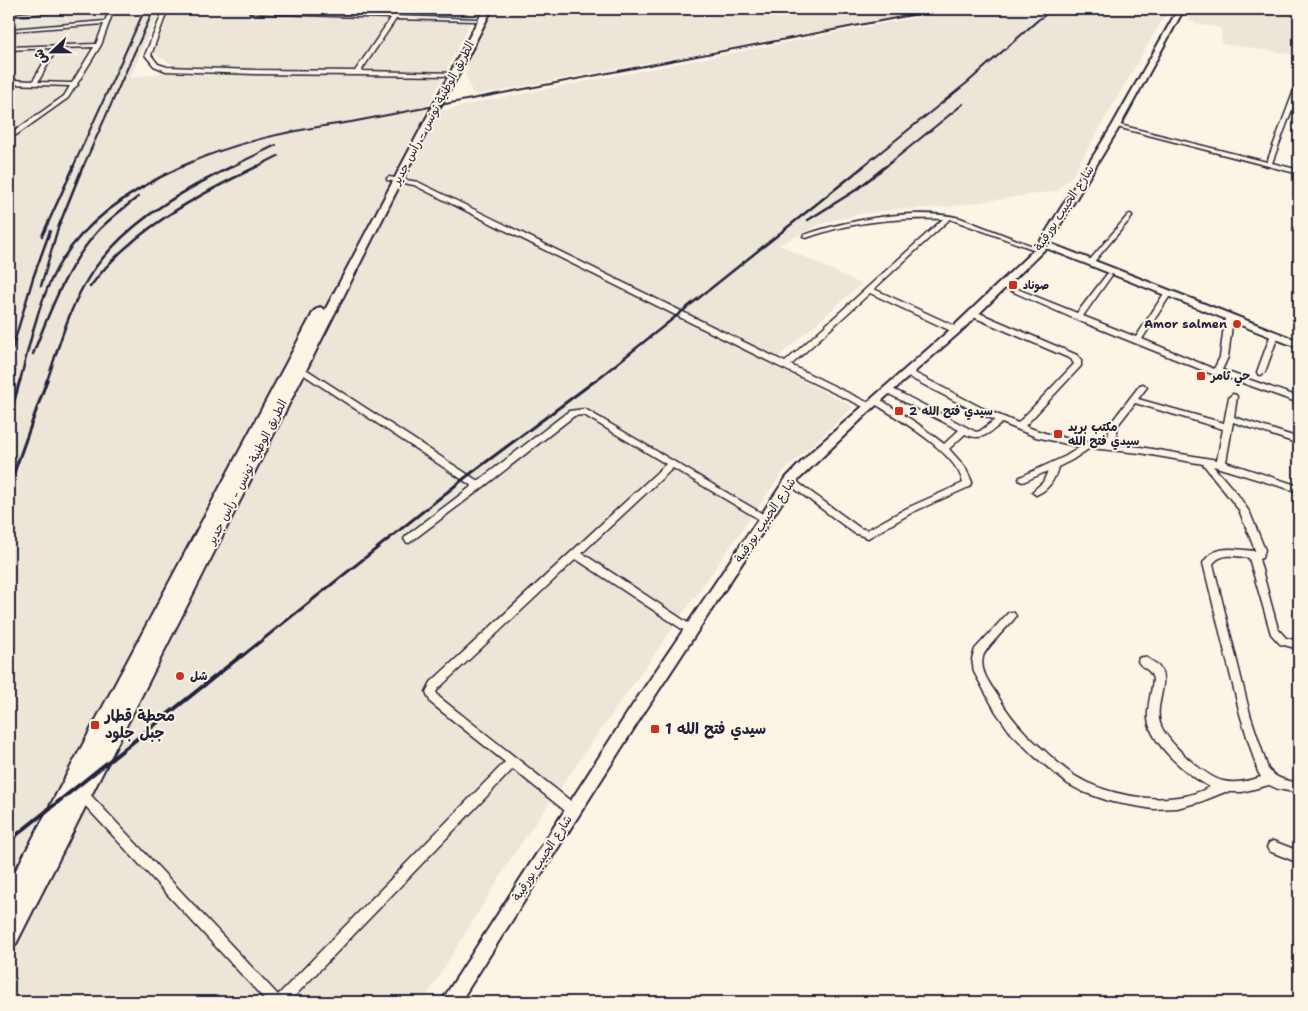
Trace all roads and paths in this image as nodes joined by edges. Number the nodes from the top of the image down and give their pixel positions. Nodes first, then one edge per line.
1 (83, 9) edge
2 (112, 9) edge
3 (166, 9) edge
4 (321, 9) edge
5 (366, 9) edge
6 (400, 9) edge
7 (488, 9) edge
8 (1181, 9) edge
9 (57, 10) edge
10 (252, 12) dead end
11 (24, 14) junction
12 (480, 14) edge
13 (9, 15) edge
14 (316, 15) junction
15 (360, 16) junction
16 (394, 18) junction
17 (20, 19) dead end
18 (106, 22) junction
19 (16, 25) dead end
20 (11, 33) edge
21 (98, 45) junction
22 (9, 48) edge
23 (55, 48) junction
24 (357, 73) junction
25 (451, 74) junction
26 (9, 82) edge
27 (34, 84) junction
28 (75, 85) junction
29 (1299, 85) edge
30 (1116, 126) junction
31 (9, 138) edge
32 (1269, 164) junction
33 (1299, 172) edge
34 (393, 180) junction
35 (1130, 216) dead end
36 (948, 217) junction
37 (806, 236) dead end
38 (1041, 247) junction
39 (1091, 262) junction
40 (1109, 275) junction
41 (1138, 283) junction
42 (1003, 286) junction
43 (869, 290) junction
44 (1167, 294) junction
45 (974, 314) junction
46 (1078, 317) junction
47 (1229, 318) junction
48 (956, 330) junction
49 (1274, 336) junction
50 (1137, 341) junction
51 (1299, 346) edge
52 (296, 366) junction
53 (785, 366) junction
54 (1217, 371) junction
55 (1261, 372) dead end
56 (908, 373) junction
57 (1143, 387) dead end
58 (888, 390) junction
59 (1233, 397) dead end
60 (1133, 400) junction
61 (1299, 400) edge
62 (872, 403) junction
63 (1229, 418) junction
64 (1000, 420) junction
65 (1019, 427) junction
66 (1228, 428) junction
67 (964, 430) junction
68 (1299, 441) edge
69 (1089, 445) junction
70 (1111, 446) junction
71 (945, 448) junction
72 (1206, 462) junction
73 (672, 464) junction
74 (1221, 464) junction
75 (1054, 466) junction
76 (1023, 479) dead end
77 (790, 481) junction
78 (479, 486) junction
79 (1299, 489) edge
80 (1036, 492) dead end
81 (765, 519) junction
82 (408, 539) dead end
83 (576, 554) junction
84 (1253, 555) junction
85 (1011, 616) dead end
86 (691, 630) junction
87 (1299, 645) edge
88 (1143, 661) dead end
89 (512, 762) junction
90 (1270, 780) junction
91 (1224, 787) junction
92 (1299, 788) edge
93 (82, 794) junction
94 (573, 810) junction
95 (1273, 847) dead end
96 (1299, 857) edge
97 (9, 902) edge
98 (9, 937) edge
99 (275, 1002) edge
100 (280, 1002) edge
101 (450, 1002) edge

1 - 9 street
2 - 18 street
3 - 24 street
4 - 14 street
5 - 15 street
6 - 16 street
7 - 25 main road, الطريق الوطنية تونس - رأس جدير
8 - 30 main road, شارع الحبيب بورقيبة
9 - 11 street
10 - 14 street
11 - 13 street
11 - 17 street
12 - 16 street
12 - 25 main road, الطريق الوطنية تونس - رأس جدير
14 - 15 street
15 - 16 street
16 - 24 street
18 - 20 street
18 - 21 street
19 - 20 street
21 - 23 street
21 - 28 street
22 - 23 street
23 - 27 street
24 - 25 street
25 - 34 main road, الطريق الوطنية تونس - رأس جدير
26 - 27 street
27 - 28 street
28 - 31 street
29 - 32 street
30 - 32 street
30 - 38 main road, شارع الحبيب بورقيبة
32 - 33 street
34 - 52 main road, الطريق الوطنية تونس - رأس جدير
34 - 53 street
35 - 39 street
36 - 37 street
36 - 38 street
36 - 43 street
38 - 39 main road
38 - 40 main road
38 - 42 main road, شارع الحبيب بورقيبة
39 - 41 main road
40 - 41 main road
40 - 46 street
41 - 44 main road
42 - 45 main road, شارع الحبيب بورقيبة
42 - 46 street
43 - 48 street
43 - 53 street
44 - 47 main road
44 - 50 street
45 - 48 main road, شارع الحبيب بورقيبة
45 - 65 street
46 - 50 street
47 - 49 main road
47 - 54 street
48 - 56 main road, شارع الحبيب بورقيبة
49 - 51 main road
49 - 55 street
50 - 54 street
52 - 78 street
52 - 93 main road, الطريق الوطنية تونس - رأس جدير
52 - 97 main road, الطريق الوطنية تونس - رأس جدير
53 - 62 street
54 - 61 street
56 - 58 main road, شارع الحبيب بورقيبة
56 - 64 street
57 - 60 street
58 - 62 main road, شارع الحبيب بورقيبة
58 - 67 street
59 - 63 street
60 - 66 street
60 - 70 street
62 - 71 street
62 - 77 main road, شارع الحبيب بورقيبة
63 - 66 street
63 - 68 street
64 - 65 street
64 - 67 street
65 - 69 street
66 - 74 street
67 - 71 street
69 - 70 street
69 - 75 street
70 - 72 street
71 - 77 street
72 - 74 street
72 - 84 street
73 - 78 street
73 - 81 street
73 - 83 street
74 - 79 street
75 - 76 street
75 - 80 street
77 - 81 main road, شارع الحبيب بورقيبة
78 - 82 street
81 - 86 main road, شارع الحبيب بورقيبة
83 - 86 street
83 - 89 street
84 - 87 street
84 - 90 street
85 - 91 street
86 - 94 main road, شارع الحبيب بورقيبة
88 - 91 street
89 - 94 street
89 - 100 street
90 - 91 street
90 - 92 street
93 - 98 main road, الطريق الوطنية تونس - رأس جدير
93 - 99 street
94 - 101 main road, شارع الحبيب بورقيبة
95 - 96 street

